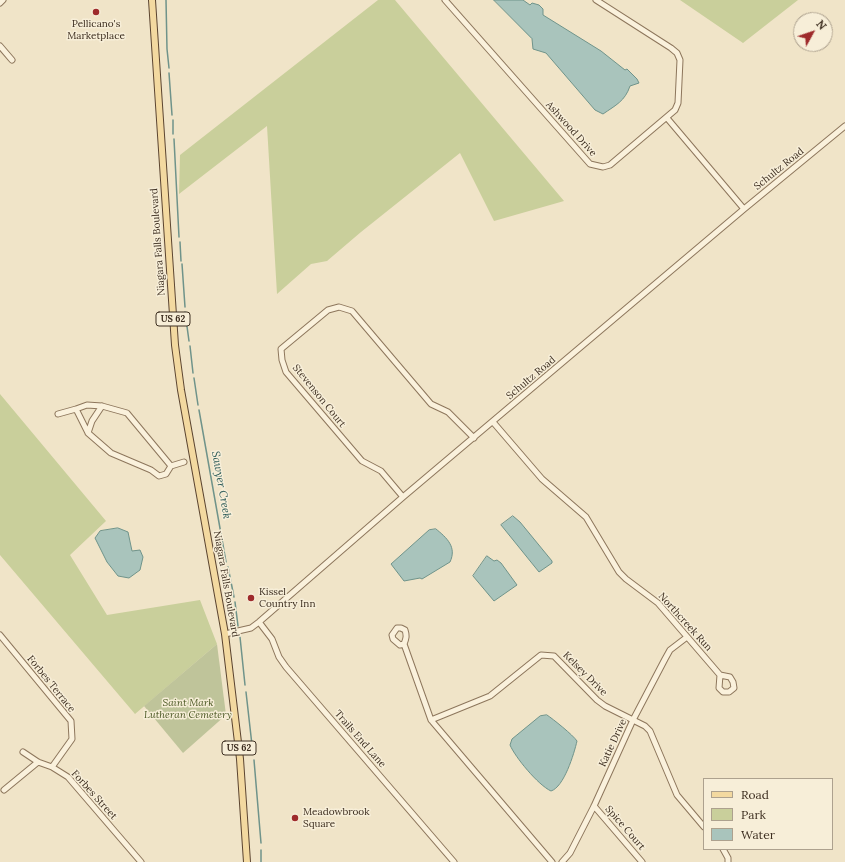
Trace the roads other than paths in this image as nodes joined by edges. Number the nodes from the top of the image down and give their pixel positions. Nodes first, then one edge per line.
1 (3, 0) edge
2 (152, 0) edge
3 (445, 0) edge
4 (596, 0) edge
5 (0, 2) edge
6 (0, 46) edge
7 (12, 60) dead end
8 (667, 118) junction
9 (845, 126) edge
10 (744, 209) junction
11 (102, 406) junction
12 (76, 409) junction
13 (58, 414) dead end
14 (493, 422) junction
15 (88, 433) junction
16 (474, 438) junction
17 (184, 462) dead end
18 (171, 466) junction
19 (403, 498) junction
20 (259, 622) junction
21 (225, 634) junction
22 (0, 635) edge
23 (687, 637) junction
24 (404, 644) dead end
25 (720, 675) dead end
26 (431, 720) junction
27 (633, 720) junction
28 (23, 752) dead end
29 (38, 762) junction
30 (52, 767) junction
31 (4, 790) dead end
32 (594, 806) junction
33 (703, 826) edge
34 (724, 850) edge
35 (141, 862) edge
36 (247, 862) edge
37 (454, 862) edge
38 (552, 862) edge
39 (562, 862) edge
40 (642, 862) edge
41 (728, 862) edge

1 - 5 street
2 - 21 main road, Niagara Falls Boulevard / US 62
3 - 8 street, Ashwood Drive
4 - 8 street, Ashwood Drive
6 - 7 street
8 - 10 street
9 - 10 street, Schultz Road
10 - 14 street, Schultz Road
11 - 12 street
11 - 15 street
11 - 18 street
12 - 13 street
12 - 15 street
14 - 16 street, Schultz Road
14 - 23 street, Northcreek Run
15 - 18 street
16 - 19 street, Schultz Road
16 - 19 street, Stevenson Court
17 - 18 street
19 - 20 street, Schultz Road
20 - 21 street, Schultz Road
20 - 37 street, Trails End Lane
21 - 36 main road, Niagara Falls Boulevard / US 62
22 - 30 street, Forbes Terrace
23 - 25 street, Northcreek Run
23 - 27 street, Katie Drive
24 - 26 street
26 - 27 street, Kelsey Drive
26 - 38 street
27 - 32 street, Katie Drive
27 - 33 street, Kelsey Drive
28 - 29 street, Forbes Street
29 - 30 street, Forbes Street
29 - 31 street
30 - 35 street, Forbes Street
32 - 39 street, Katie Drive
32 - 40 street, Spice Court
34 - 41 street

